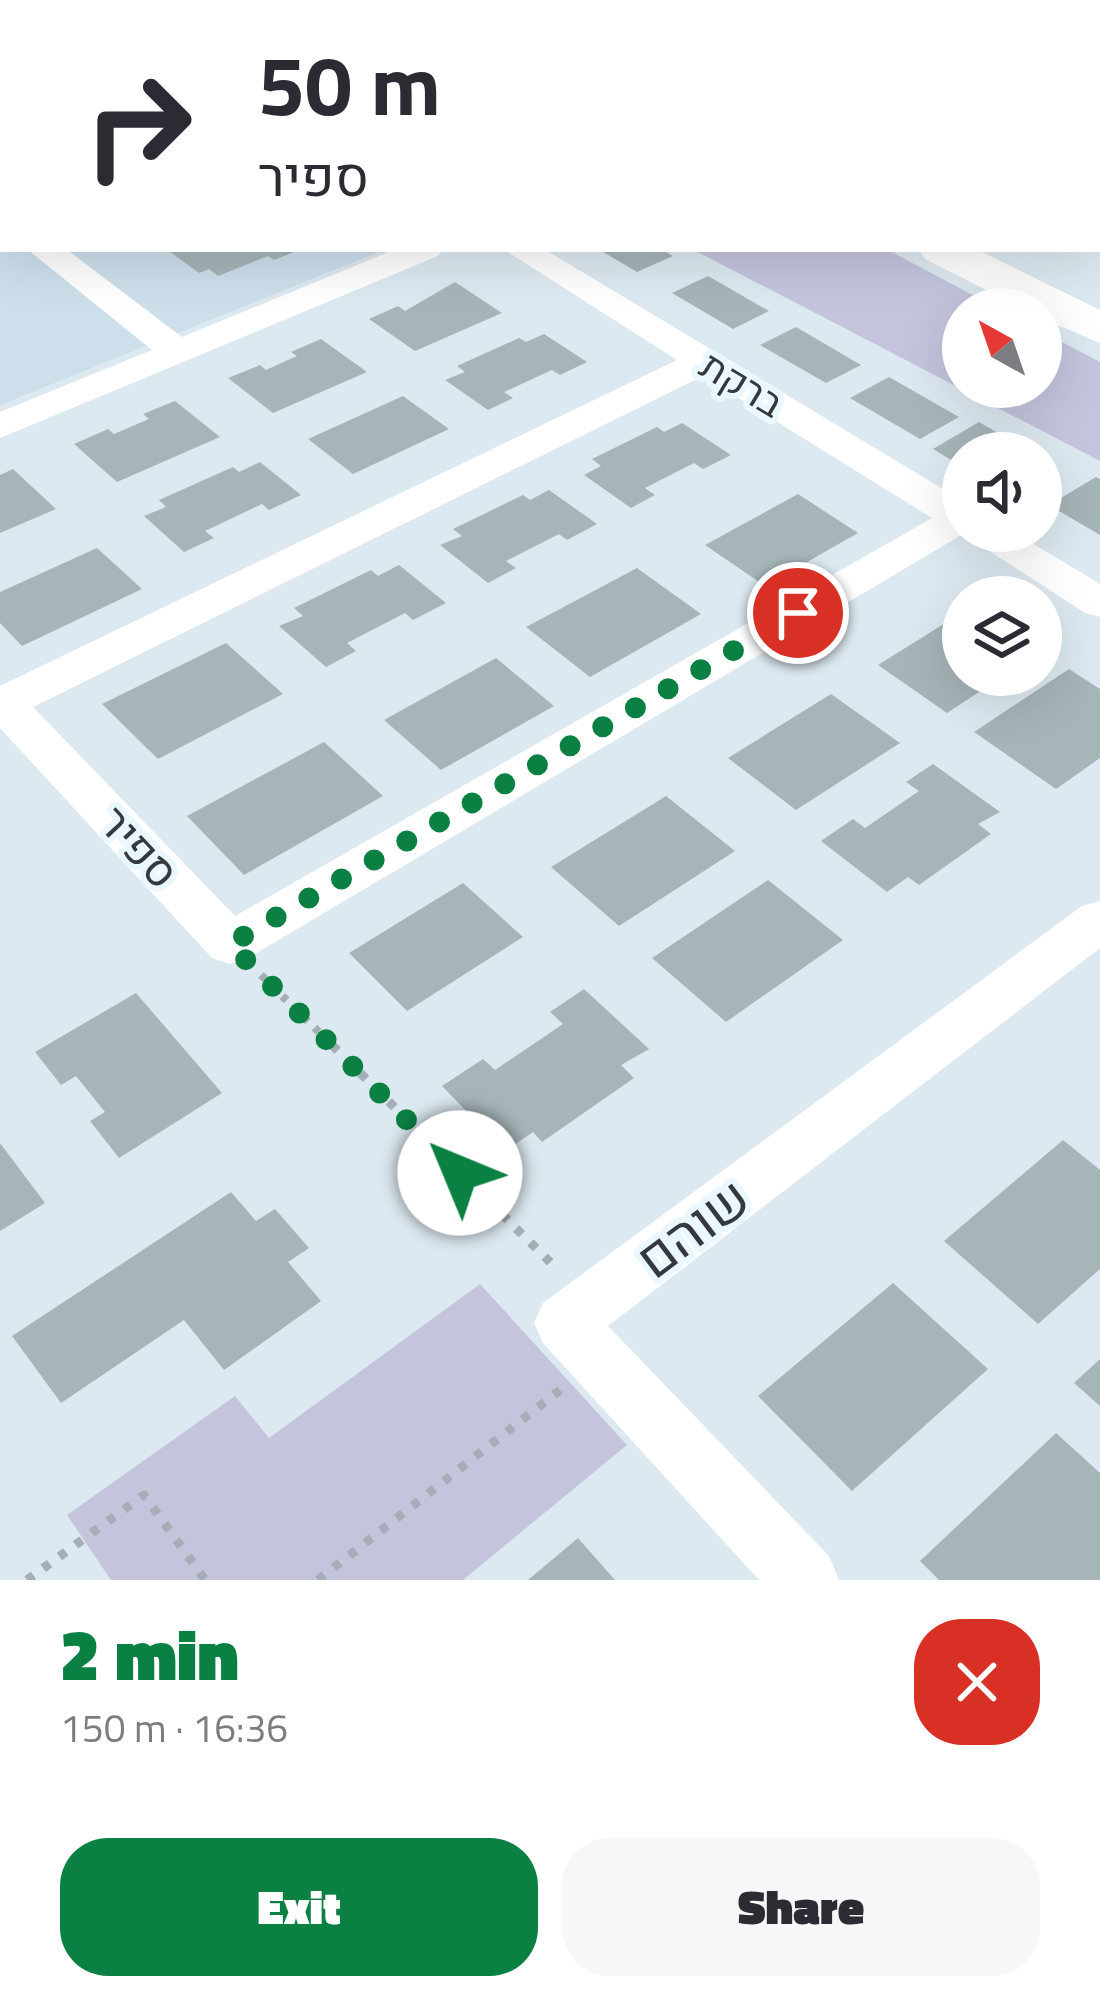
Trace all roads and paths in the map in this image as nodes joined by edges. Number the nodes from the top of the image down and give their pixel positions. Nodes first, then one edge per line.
1 (48, 252) edge
2 (419, 252) edge
3 (525, 252) edge
4 (947, 252) edge
5 (1018, 252) edge
6 (1100, 292) edge
7 (1100, 329) edge
8 (178, 352) junction
9 (705, 361) junction
10 (0, 426) edge
11 (942, 507) edge
12 (942, 538) edge
13 (1016, 552) edge
14 (1100, 603) edge
15 (1100, 920) edge
16 (230, 944) junction
17 (596, 1332) junction
18 (27, 1580) edge
19 (205, 1580) edge
20 (318, 1580) edge
21 (805, 1580) edge

1 - 8 street
2 - 8 street
3 - 9 street, ברקת
4 - 7 main road
5 - 6 main road
8 - 10 street
9 - 11 street, ברקת
9 - 16 street, ספיר
12 - 16 street
13 - 14 street, ברקת
15 - 17 street, שוהם
16 - 17 path
17 - 20 path
17 - 21 street
18 - 19 path

